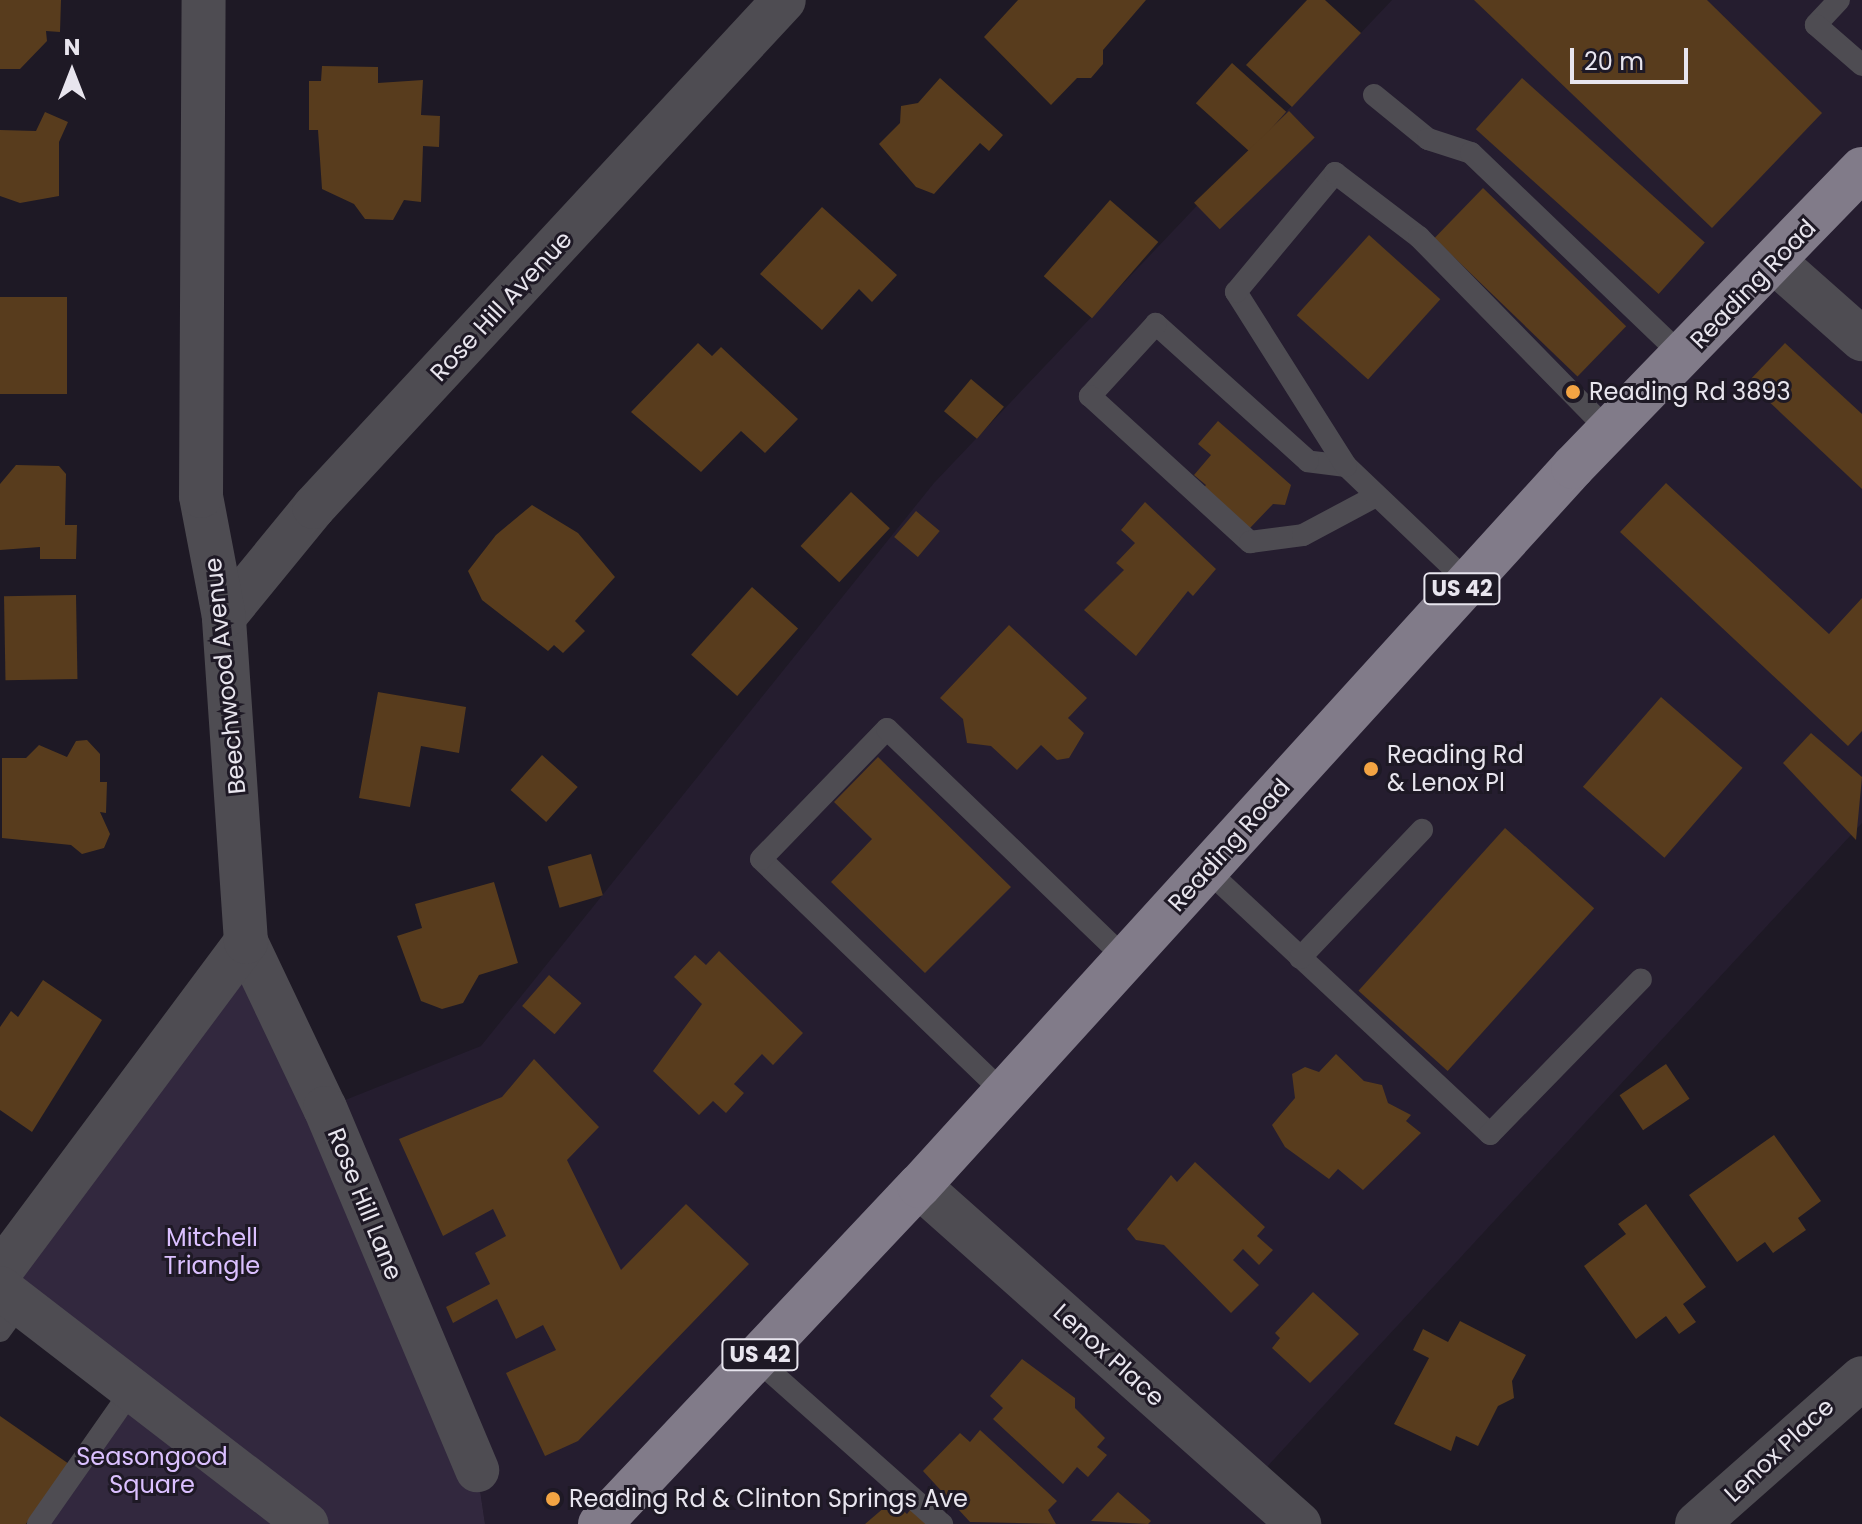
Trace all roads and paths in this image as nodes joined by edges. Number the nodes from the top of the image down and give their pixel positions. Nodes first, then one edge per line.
1 (204, 0) edge
2 (784, 0) edge
3 (1839, 0) edge
4 (1862, 65) edge
5 (1374, 95) dead end
6 (1862, 169) edge
7 (1776, 263) junction
8 (1862, 339) edge
9 (1683, 356) junction
10 (1609, 431) junction
11 (1346, 466) junction
12 (1376, 496) junction
13 (1468, 582) junction
14 (224, 617) junction
15 (1422, 830) dead end
16 (1207, 870) junction
17 (246, 942) junction
18 (1125, 958) junction
19 (1300, 958) junction
20 (1641, 979) dead end
21 (1004, 1093) junction
22 (919, 1186) junction
23 (5, 1298) edge
24 (756, 1359) junction
25 (1862, 1378) edge
26 (132, 1390) junction
27 (477, 1470) dead end
28 (38, 1524) edge
29 (307, 1524) edge
30 (600, 1524) edge
31 (942, 1524) edge
32 (1299, 1524) edge
33 (1697, 1524) edge

1 - 14 street, Beechwood Avenue
2 - 14 street, Rose Hill Avenue
3 - 4 lane
5 - 9 lane
6 - 7 main road, Reading Road / US 42
7 - 8 street
7 - 9 main road, Reading Road / US 42
9 - 10 main road, Reading Road / US 42
10 - 11 lane
10 - 13 main road, Reading Road / US 42
11 - 12 lane
11 - 12 lane
12 - 13 lane
13 - 16 main road, Reading Road / US 42
14 - 17 street, Beechwood Avenue
15 - 19 lane
16 - 18 main road, Reading Road / US 42
16 - 19 lane
17 - 23 street
17 - 27 street, Rose Hill Lane
18 - 21 main road, Reading Road / US 42
18 - 21 lane
19 - 20 lane
21 - 22 main road, Reading Road / US 42
22 - 24 main road, Reading Road / US 42
22 - 32 street, Lenox Place
23 - 26 street
24 - 30 main road, Reading Road / US 42
24 - 31 lane
25 - 33 street, Lenox Place
26 - 28 lane
26 - 29 street

